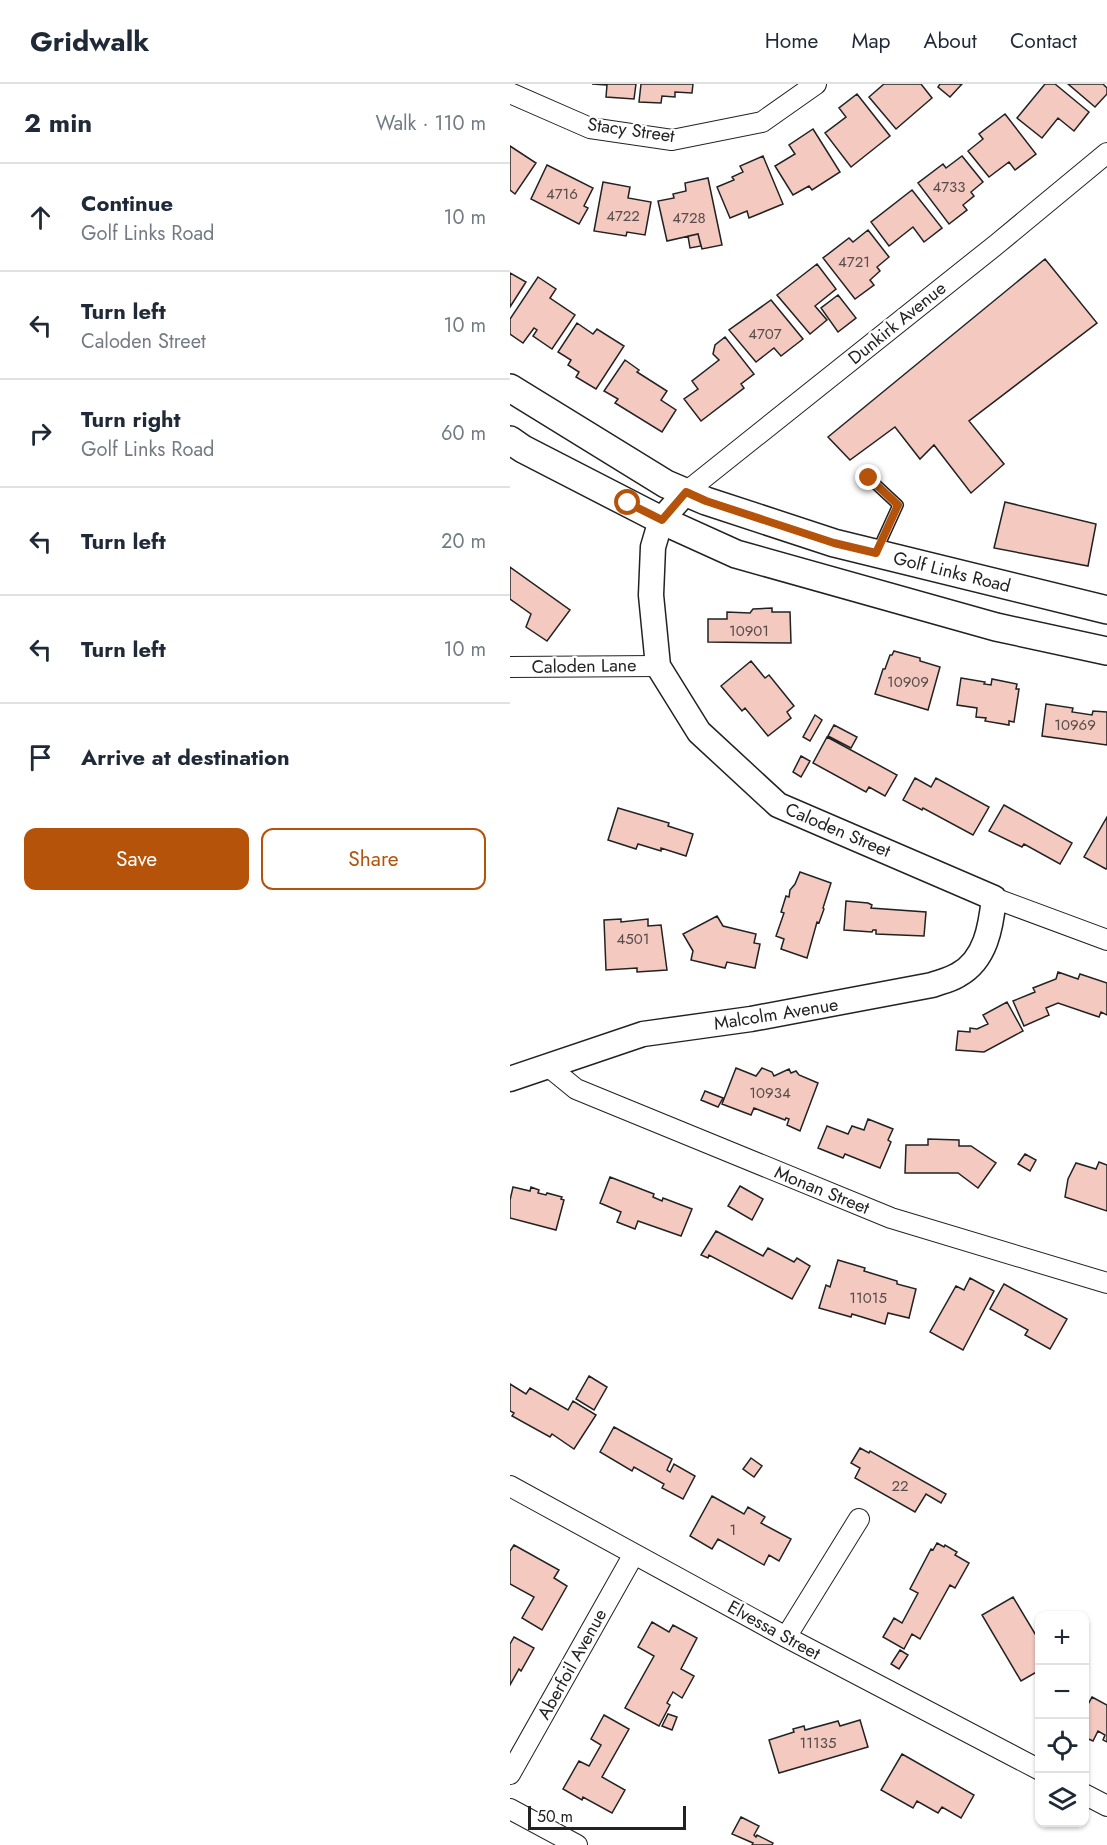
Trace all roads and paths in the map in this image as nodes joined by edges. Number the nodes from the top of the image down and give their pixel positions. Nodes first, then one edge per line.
1 (816, 84) edge
2 (510, 93) edge
3 (1107, 153) edge
4 (510, 388) edge
5 (510, 440) edge
6 (869, 478) dead end
7 (686, 492) junction
8 (662, 520) junction
9 (876, 553) junction
10 (1107, 610) edge
11 (1107, 651) edge
12 (658, 666) junction
13 (510, 667) edge
14 (994, 898) junction
15 (1107, 940) edge
16 (549, 1067) junction
17 (510, 1079) edge
18 (1107, 1283) edge
19 (510, 1486) edge
20 (859, 1519) dead end
21 (634, 1554) junction
22 (786, 1637) junction
23 (1035, 1767) edge
24 (510, 1774) edge
25 (1089, 1797) edge
26 (1107, 1806) edge
27 (510, 1809) edge
28 (577, 1845) edge

1 - 2 street, Stacy Street
3 - 7 street, Dunkirk Avenue
4 - 7 main road, Golf Links Road
5 - 8 main road
6 - 9 lane
7 - 8 street, Caloden Street
7 - 9 main road, Golf Links Road
8 - 11 main road
8 - 12 street, Caloden Street
9 - 10 main road, Golf Links Road
12 - 13 street, Caloden Lane
12 - 14 street, Caloden Street
14 - 15 street, Caloden Street
14 - 16 street, Malcolm Avenue
16 - 17 street, Malcolm Avenue
16 - 18 street, Monan Street
19 - 21 street, Elvessa Street
20 - 22 street
21 - 22 street, Elvessa Street
21 - 24 street, Aberfoil Avenue
22 - 23 street, Elvessa Street
25 - 26 street
27 - 28 street

